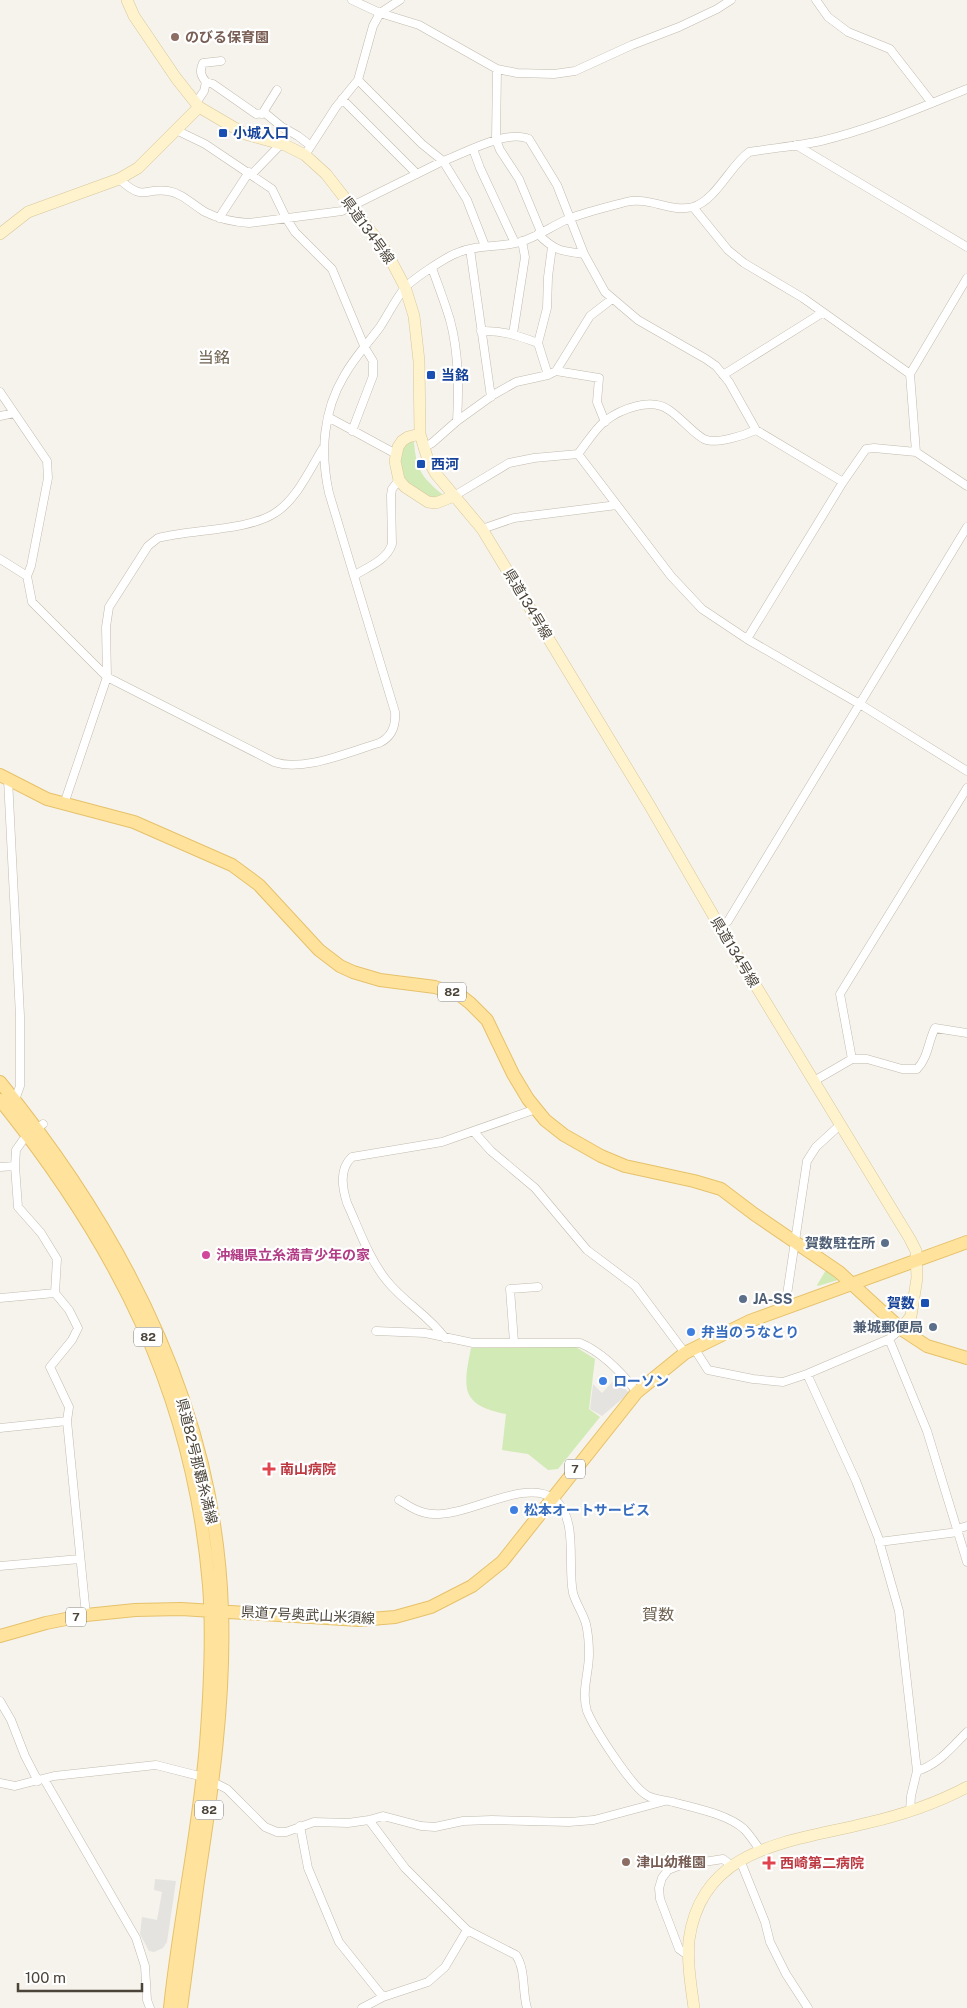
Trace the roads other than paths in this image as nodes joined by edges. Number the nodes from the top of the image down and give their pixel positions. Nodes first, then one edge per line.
1 (127, 0) edge
2 (352, 0) edge
3 (400, 0) edge
4 (731, 0) edge
5 (816, 0) edge
6 (380, 13) junction
7 (221, 61) dead end
8 (497, 69) junction
9 (358, 80) junction
10 (206, 82) junction
11 (967, 89) edge
12 (276, 90) dead end
13 (342, 99) junction
14 (932, 103) junction
15 (198, 105) junction
16 (262, 114) junction
17 (176, 130) junction
18 (496, 140) junction
19 (281, 144) junction
20 (796, 145) junction
21 (474, 149) junction
22 (308, 150) junction
23 (444, 161) junction
24 (250, 173) junction
25 (417, 174) junction
26 (119, 179) junction
27 (351, 205) junction
28 (692, 207) junction
29 (219, 218) junction
30 (286, 218) junction
31 (570, 219) junction
32 (540, 233) junction
33 (0, 234) edge
34 (519, 242) junction
35 (485, 246) junction
36 (552, 247) junction
37 (967, 247) edge
38 (470, 250) junction
39 (584, 254) junction
40 (432, 268) junction
41 (967, 278) edge
42 (405, 287) junction
43 (612, 298) junction
44 (822, 313) junction
45 (481, 331) junction
46 (513, 334) junction
47 (538, 343) junction
48 (365, 348) junction
49 (556, 371) junction
50 (910, 374) junction
51 (548, 375) junction
52 (723, 375) junction
53 (0, 392) edge
54 (490, 397) junction
55 (14, 413) junction
56 (0, 416) edge
57 (328, 417) junction
58 (457, 421) junction
59 (604, 422) junction
60 (756, 430) junction
61 (352, 431) junction
62 (420, 434) junction
63 (323, 448) junction
64 (423, 448) junction
65 (916, 452) junction
66 (396, 454) junction
67 (578, 454) junction
68 (398, 480) junction
69 (843, 482) junction
70 (967, 486) edge
71 (454, 496) junction
72 (617, 505) junction
73 (967, 527) edge
74 (482, 529) junction
75 (0, 559) edge
76 (355, 575) junction
77 (27, 576) junction
78 (747, 639) junction
79 (107, 677) junction
80 (860, 705) junction
81 (967, 770) edge
82 (4, 777) edge
83 (967, 788) edge
84 (64, 804) junction
85 (720, 927) junction
86 (966, 1031) edge
87 (852, 1059) junction
88 (814, 1081) junction
89 (0, 1082) edge
90 (0, 1100) edge
91 (15, 1100) junction
92 (536, 1109) junction
93 (841, 1124) junction
94 (36, 1129) junction
95 (474, 1132) junction
96 (15, 1166) junction
97 (0, 1167) edge
98 (794, 1241) junction
99 (967, 1242) edge
100 (918, 1261) junction
101 (853, 1284) junction
102 (538, 1286) dead end
103 (55, 1293) junction
104 (0, 1298) edge
105 (785, 1308) junction
106 (900, 1329) junction
107 (376, 1331) dead end
108 (445, 1338) junction
109 (888, 1339) junction
110 (514, 1342) junction
111 (690, 1351) junction
112 (967, 1358) edge
113 (807, 1374) junction
114 (637, 1392) junction
115 (67, 1421) junction
116 (0, 1428) edge
117 (553, 1498) junction
118 (399, 1500) dead end
119 (967, 1526) edge
120 (957, 1530) junction
121 (879, 1542) junction
122 (80, 1559) junction
123 (967, 1562) edge
124 (0, 1566) edge
125 (216, 1611) junction
126 (86, 1615) junction
127 (0, 1636) edge
128 (0, 1701) edge
129 (967, 1732) edge
130 (917, 1772) junction
131 (208, 1779) junction
132 (41, 1780) junction
133 (0, 1783) edge
134 (967, 1787) edge
135 (667, 1801) junction
136 (910, 1811) junction
137 (369, 1820) junction
138 (300, 1826) junction
139 (760, 1850) junction
140 (735, 1863) junction
141 (467, 1930) junction
142 (688, 1956) junction
143 (383, 1997) junction
144 (150, 2008) edge
145 (170, 2008) edge
146 (181, 2008) edge
147 (362, 2008) edge
148 (527, 2008) edge
149 (694, 2008) edge
150 (808, 2008) edge

1 - 15 main road, 県道134号線
2 - 6 street
3 - 6 street
4 - 8 street
5 - 14 street
6 - 8 street
6 - 9 street
7 - 10 street
8 - 18 street
9 - 13 street
9 - 23 street
10 - 15 street
10 - 16 street
11 - 14 street
12 - 16 street
13 - 22 street
13 - 25 street
14 - 20 street
15 - 17 main road
15 - 19 main road, 県道134号線
16 - 22 street
17 - 24 street
17 - 26 main road
18 - 21 street
18 - 31 street
18 - 32 street
19 - 22 main road, 県道134号線
19 - 24 street
20 - 28 street
20 - 37 street
21 - 23 street
21 - 34 street
22 - 27 main road, 県道134号線
23 - 25 street
23 - 35 street
24 - 29 street
24 - 30 street
25 - 27 street
26 - 29 street
26 - 33 main road
27 - 30 street
27 - 42 main road, 県道134号線
28 - 31 street
28 - 44 street
29 - 30 street
30 - 48 street
31 - 32 street
31 - 39 street
32 - 34 street
32 - 36 street
34 - 35 street
34 - 46 street
35 - 38 street
36 - 39 street
36 - 47 street
38 - 40 street
38 - 45 street
39 - 43 street
40 - 42 street
40 - 58 street
41 - 50 street
42 - 48 street
42 - 62 main road, 県道134号線
43 - 49 street
43 - 52 street
44 - 50 street
44 - 52 street
45 - 46 street
45 - 54 street
46 - 47 street
47 - 51 street
48 - 57 street
48 - 61 street
49 - 51 street
49 - 59 street
50 - 65 street
51 - 54 street
52 - 60 street
53 - 55 street
54 - 58 street
55 - 56 street
55 - 77 street
57 - 61 street
57 - 63 street
58 - 64 street
59 - 60 street
59 - 67 street
60 - 69 street
61 - 66 street
62 - 64 main road, 県道134号線
62 - 66 main road
63 - 76 street
63 - 79 street
64 - 71 main road, 県道134号線
65 - 69 street
65 - 70 street
66 - 68 main road
67 - 71 street
67 - 72 street
68 - 71 main road
68 - 76 street
69 - 78 street
71 - 74 main road, 県道134号線
72 - 74 street
72 - 78 street
73 - 80 street
74 - 85 main road, 県道134号線
75 - 77 street
76 - 79 street
77 - 79 street
78 - 80 street
79 - 84 street
80 - 81 street
80 - 85 street
82 - 84 main road, 82
82 - 91 street
83 - 87 street
84 - 92 main road, 82
85 - 88 main road, 県道134号線
86 - 87 street
87 - 88 street
88 - 93 main road, 県道134号線
89 - 91 main road, 県道82号那覇糸満線 / 82
90 - 94 main road, 県道82号那覇糸満線 / 82
91 - 94 main road, 県道82号那覇糸満線 / 82
92 - 95 street
92 - 98 main road, 82
93 - 98 street
93 - 100 main road, 県道134号線
94 - 96 street
94 - 125 main road, 県道82号那覇糸満線 / 82
95 - 108 street
95 - 111 street
96 - 97 street
96 - 103 street
98 - 101 main road, 82
98 - 105 street
99 - 100 main road, 県道7号奥武山米須線 / 7
100 - 101 main road, 県道7号奥武山米須線 / 7
100 - 106 main road
101 - 105 main road, 県道7号奥武山米須線 / 7
101 - 106 main road
102 - 110 street
103 - 104 street
103 - 115 street
105 - 111 main road, 県道7号奥武山米須線 / 7
106 - 109 street
106 - 112 main road
107 - 108 street
108 - 110 street
109 - 113 street
109 - 120 street
110 - 114 street
111 - 113 street
111 - 114 main road, 県道7号奥武山米須線 / 7
113 - 121 street
114 - 117 main road, 県道7号奥武山米須線 / 7
115 - 116 street
115 - 122 street
117 - 118 street
117 - 125 main road, 県道7号奥武山米須線 / 7
117 - 135 street
119 - 120 street
120 - 121 street
120 - 123 street
121 - 130 street
122 - 124 street
122 - 126 street
125 - 126 main road, 県道7号奥武山米須線 / 7
125 - 131 main road, 県道82号那覇糸満線 / 82
126 - 127 main road, 県道7号奥武山米須線 / 7
128 - 132 street
129 - 130 street
130 - 136 street
131 - 132 street
131 - 138 street
131 - 145 main road, 県道82号那覇糸満線 / 82
131 - 146 main road, 県道82号那覇糸満線 / 82
132 - 133 street
132 - 144 street
134 - 136 main road
135 - 137 street
135 - 139 street
136 - 139 main road
137 - 138 street
137 - 141 street
138 - 143 street
139 - 140 main road
140 - 142 main road
140 - 142 street
140 - 150 street
141 - 143 street
141 - 148 street
142 - 149 main road
143 - 147 street

